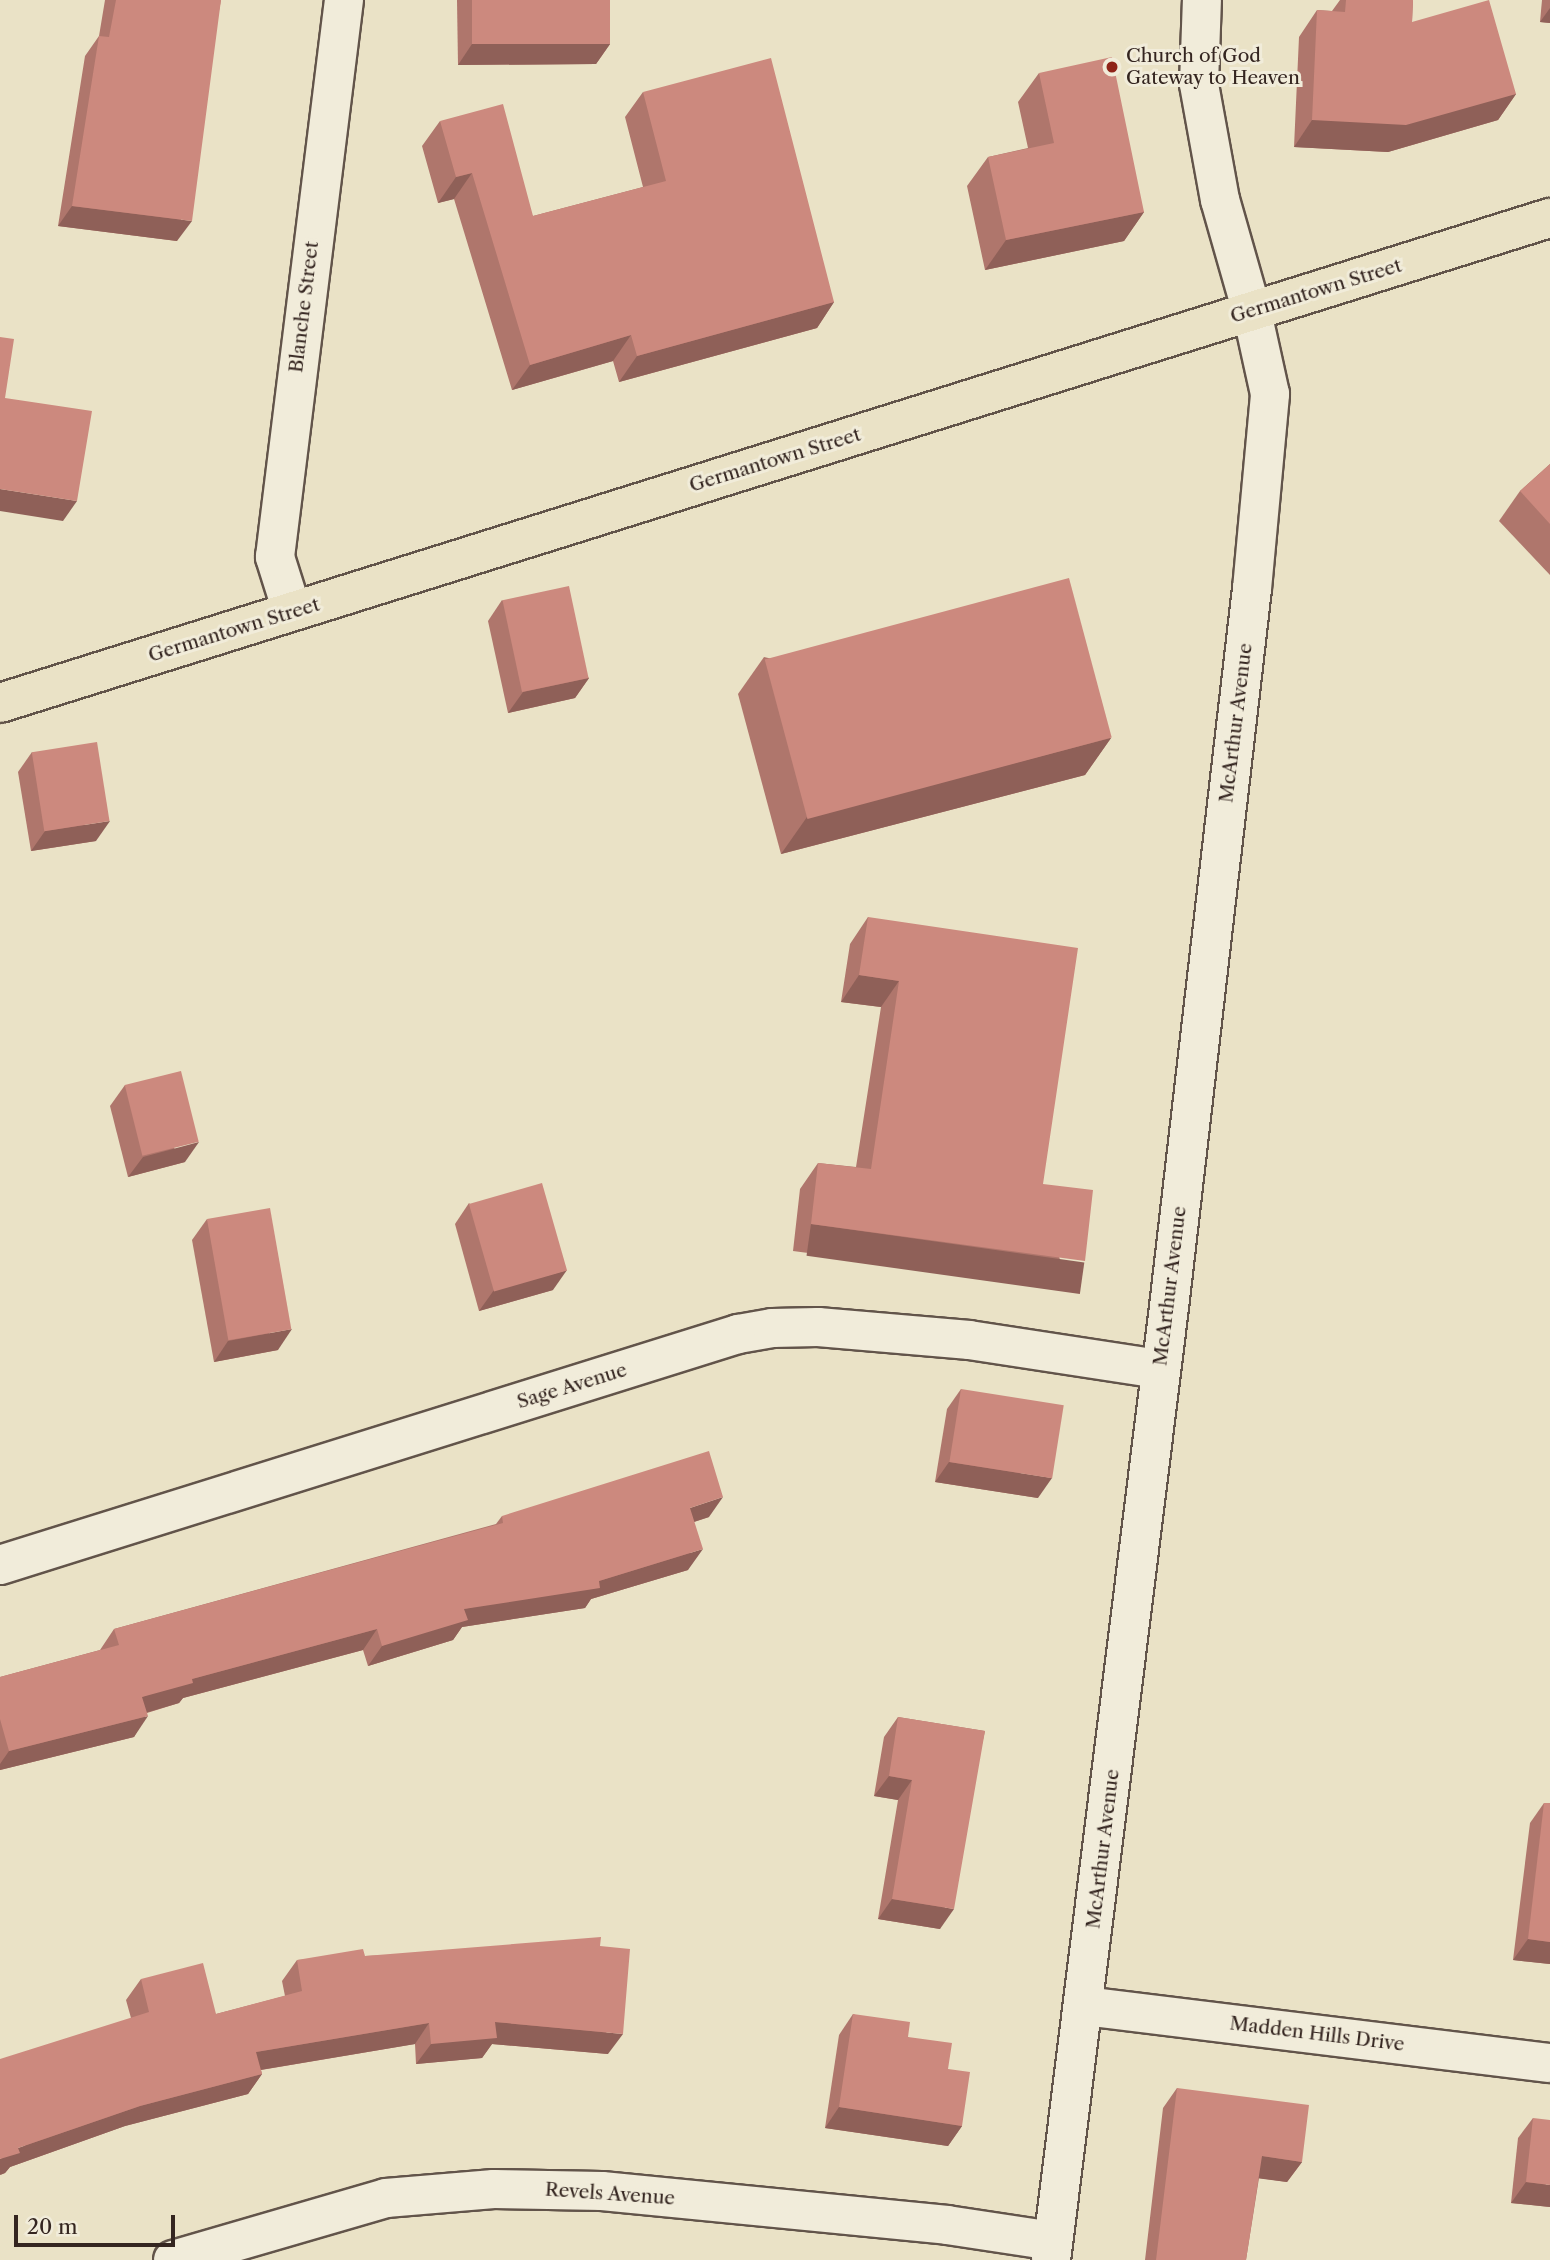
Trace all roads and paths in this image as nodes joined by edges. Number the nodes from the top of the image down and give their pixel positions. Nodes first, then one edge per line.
1 (344, 0) edge
2 (1202, 0) edge
3 (1550, 218) edge
4 (1252, 312) junction
5 (292, 611) junction
6 (0, 703) edge
7 (1159, 1369) junction
8 (0, 1565) edge
9 (1084, 2006) junction
10 (1550, 2063) edge
11 (1052, 2250) edge
12 (173, 2260) edge

1 - 5 street, Blanche Street
2 - 4 street, McArthur Avenue
3 - 4 main road, Germantown Street
4 - 5 main road, Germantown Street
4 - 7 street, McArthur Avenue
5 - 6 main road, Germantown Street
7 - 8 street, Sage Avenue
7 - 9 street, McArthur Avenue
9 - 10 street, Madden Hills Drive
9 - 11 street, McArthur Avenue
11 - 12 street, Revels Avenue

